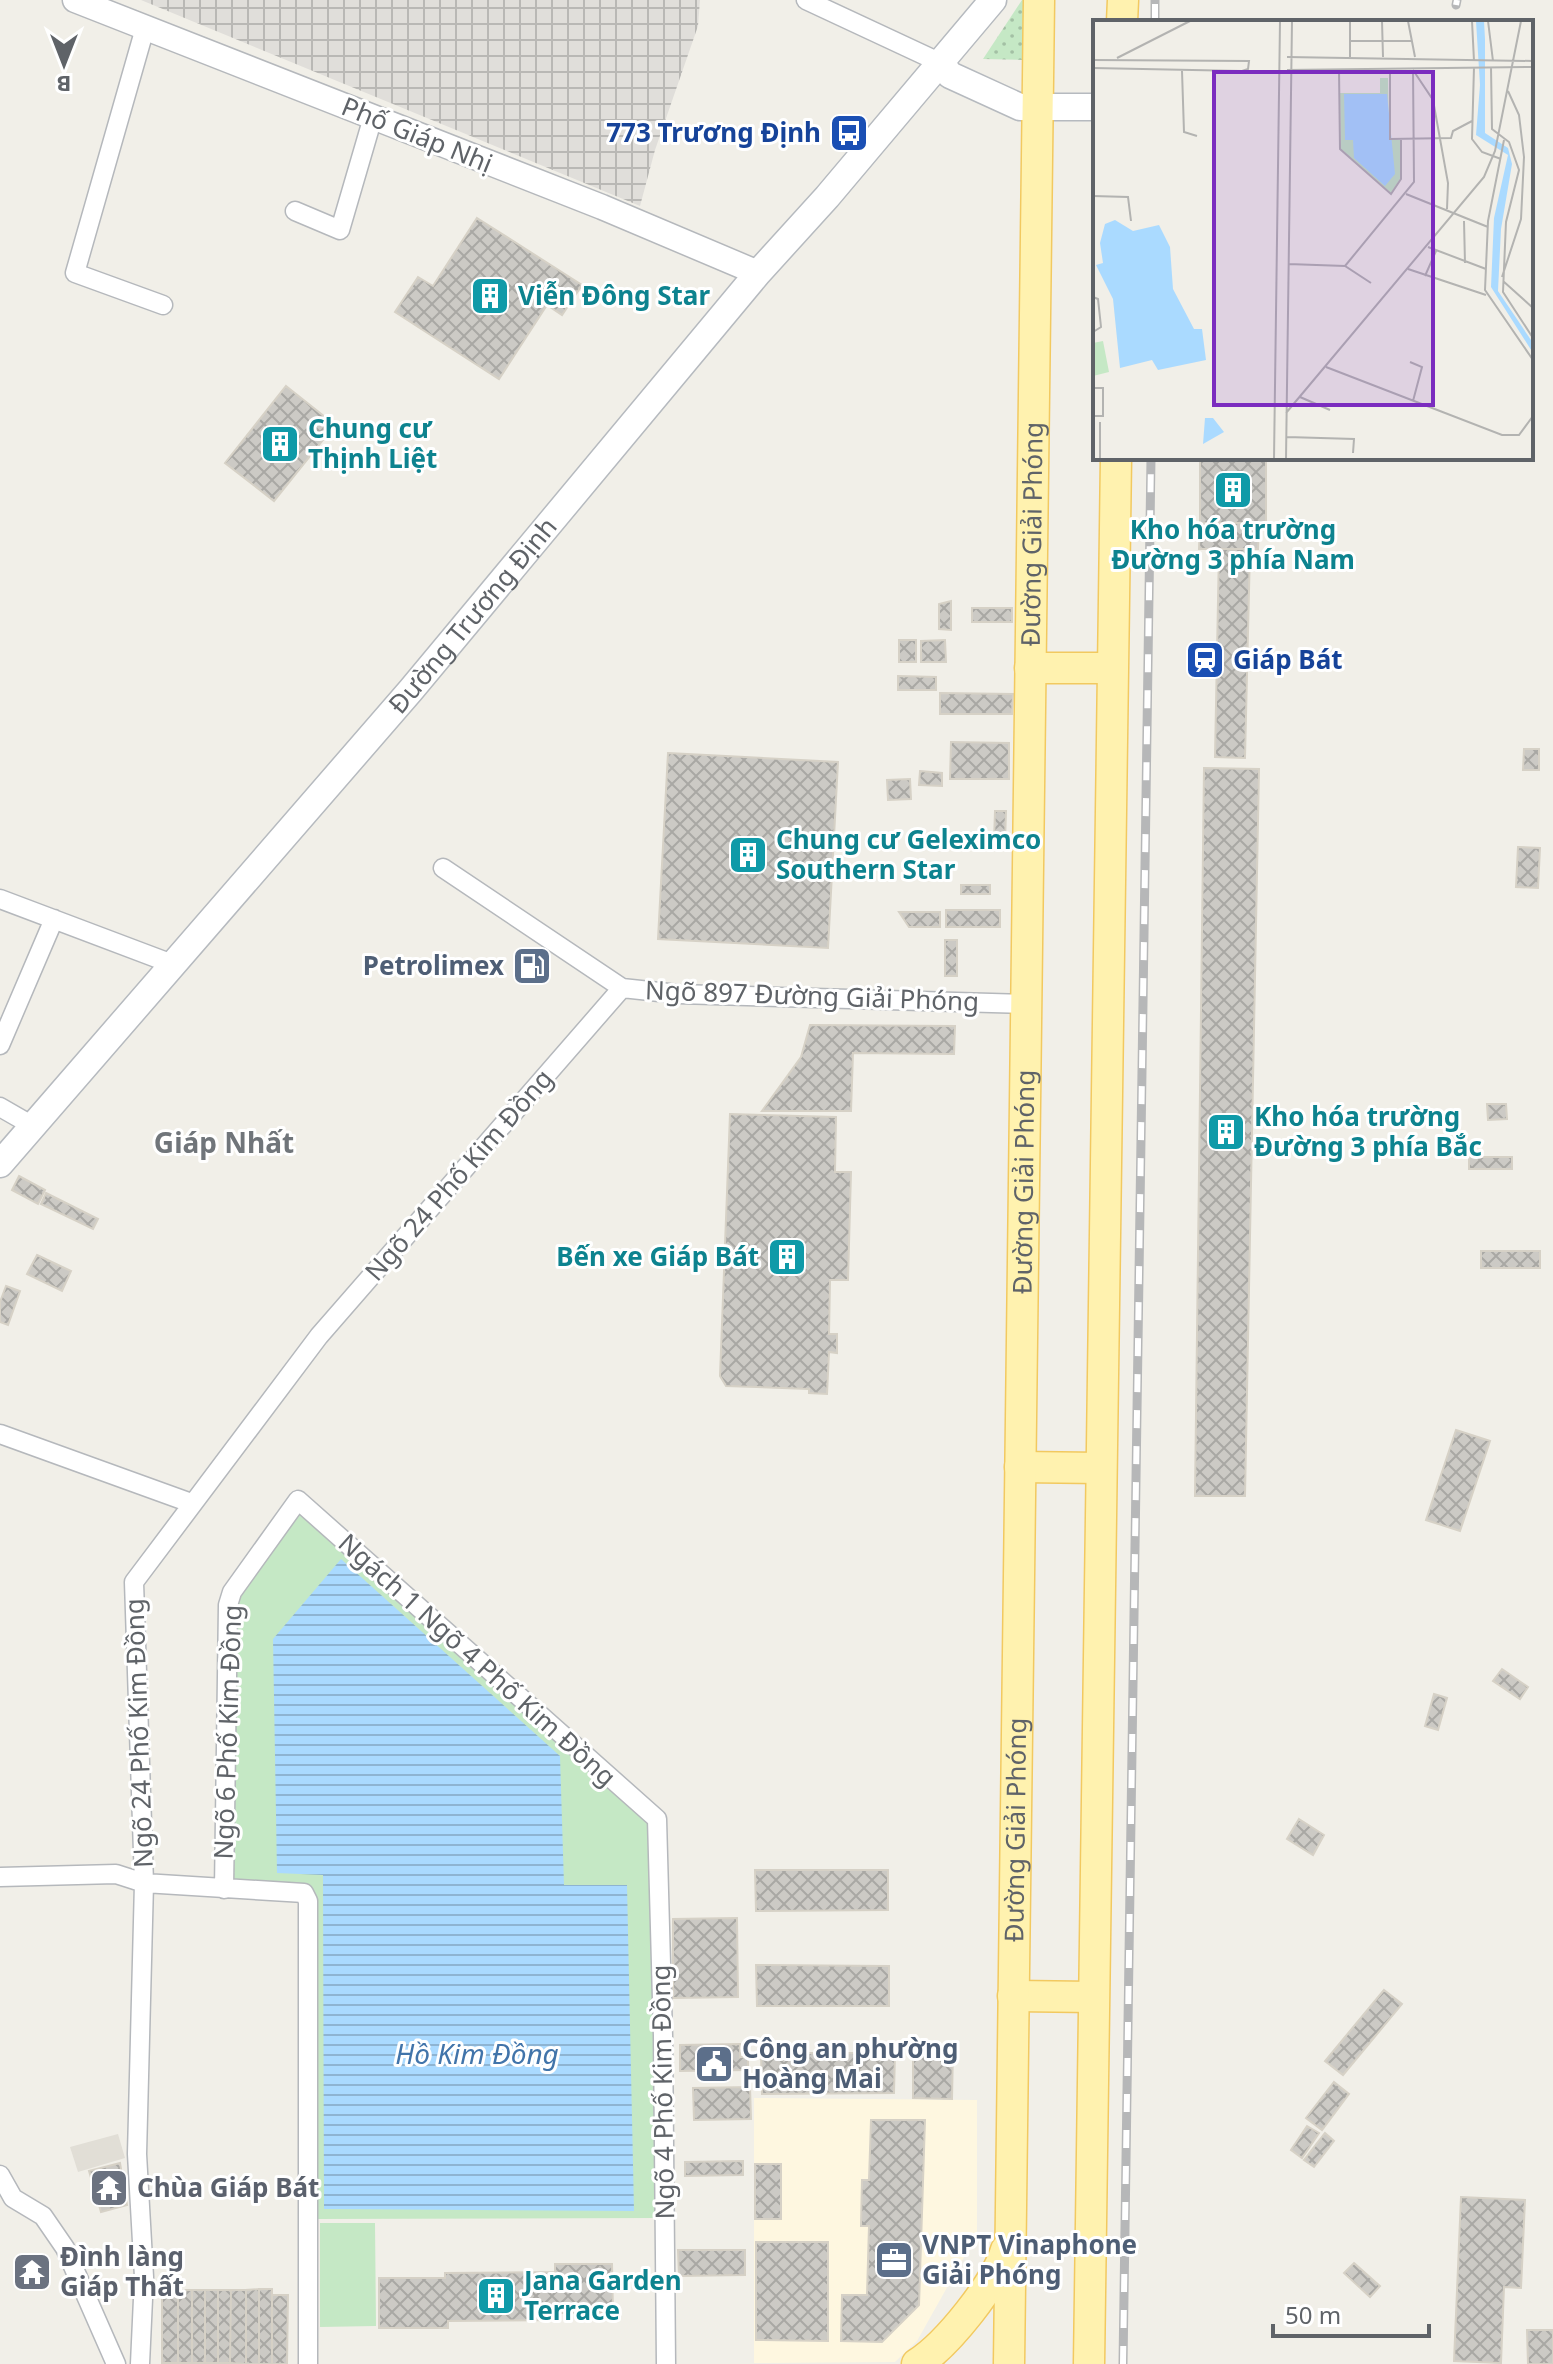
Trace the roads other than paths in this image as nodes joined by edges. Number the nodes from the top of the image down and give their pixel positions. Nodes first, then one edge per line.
1 (75, 0) edge
2 (806, 0) edge
3 (993, 0) edge
4 (1039, 0) edge
5 (1123, 0) edge
6 (1122, 20) edge
7 (145, 28) junction
8 (941, 63) junction
9 (1038, 106) junction
10 (1093, 107) edge
11 (373, 117) junction
12 (295, 211) dead end
13 (758, 273) junction
14 (163, 305) dead end
15 (1116, 460) edge
16 (1030, 668) junction
17 (1112, 668) junction
18 (443, 868) dead end
19 (0, 899) edge
20 (54, 919) junction
21 (175, 965) junction
22 (622, 988) junction
23 (1026, 1004) junction
24 (0, 1045) edge
25 (0, 1107) edge
26 (33, 1126) junction
27 (0, 1164) edge
28 (0, 1434) edge
29 (1020, 1460) junction
30 (1101, 1461) junction
31 (298, 1500) joint
32 (191, 1503) junction
33 (657, 1819) joint
34 (0, 1877) edge
35 (144, 1883) junction
36 (224, 1889) junction
37 (1013, 1996) junction
38 (1093, 1997) junction
39 (0, 2175) edge
40 (1010, 2237) junction
41 (116, 2364) edge
42 (140, 2364) edge
43 (308, 2364) edge
44 (666, 2364) edge
45 (917, 2364) edge
46 (1009, 2364) edge
47 (1089, 2364) edge

1 - 7 street, Phố Giáp Nhị
2 - 8 street
3 - 8 main road, Đường Trương Định
4 - 9 main road, Đường Giải Phóng
5 - 6 main road
7 - 11 street, Phố Giáp Nhị
7 - 14 street
8 - 9 main road
8 - 13 main road, Đường Trương Định
9 - 10 main road
9 - 16 main road, Đường Giải Phóng
11 - 12 street
11 - 13 street, Phố Giáp Nhị
13 - 21 main road, Đường Trương Định
15 - 17 main road
16 - 17 main road
16 - 23 main road, Đường Giải Phóng
17 - 30 main road
18 - 22 street, Ngõ 897 Đường Giải Phóng
19 - 20 street
20 - 21 street
20 - 24 street
21 - 26 main road, Đường Trương Định
22 - 23 street, Ngõ 897 Đường Giải Phóng
22 - 32 street, Ngõ 24 Phố Kim Đồng
23 - 29 main road, Đường Giải Phóng
25 - 26 street
26 - 27 main road, Đường Trương Định
28 - 32 street
29 - 30 main road
29 - 37 main road, Đường Giải Phóng
30 - 38 main road
31 - 33 street, Ngách 1 Ngõ 4 Phố Kim Đồng
31 - 36 street, Ngõ 6 Phố Kim Đồng
32 - 35 street, Ngõ 24 Phố Kim Đồng
33 - 44 street, Ngõ 4 Phố Kim Đồng
34 - 35 street, Ngõ 6 Phố Kim Đồng
35 - 36 street, Ngõ 6 Phố Kim Đồng
35 - 42 street, Ngõ 24 Phố Kim Đồng
36 - 43 street, Ngõ 6 Phố Kim Đồng
37 - 38 main road
37 - 40 main road, Đường Giải Phóng
38 - 47 main road
39 - 41 street
40 - 45 main road
40 - 46 main road, Đường Giải Phóng

